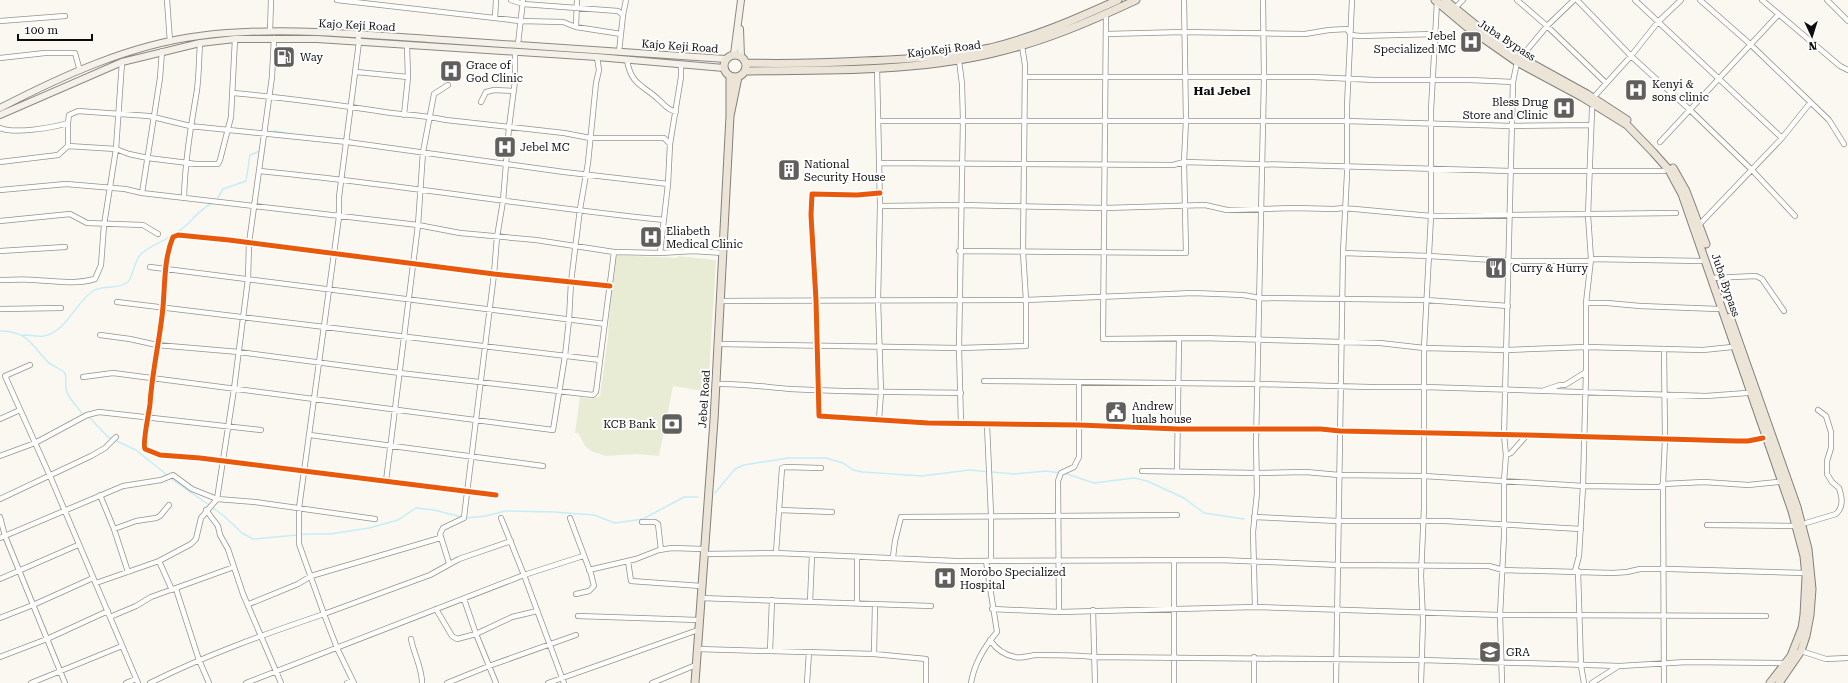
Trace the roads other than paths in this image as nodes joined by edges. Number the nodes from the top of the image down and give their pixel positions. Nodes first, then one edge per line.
1 (167, 0) edge
2 (271, 0) edge
3 (337, 0) edge
4 (496, 0) edge
5 (511, 0) edge
6 (576, 0) edge
7 (626, 0) edge
8 (741, 0) edge
9 (1118, 0) edge
10 (1136, 0) edge
11 (1184, 0) edge
12 (1263, 0) edge
13 (1352, 0) edge
14 (1463, 0) edge
15 (1517, 0) edge
16 (1574, 0) edge
17 (1577, 0) edge
18 (1635, 0) edge
19 (1681, 0) edge
20 (1700, 0) edge
21 (1762, 0) edge
22 (1827, 0) edge
23 (1439, 1) edge
24 (523, 2) edge
25 (576, 7) junction
26 (1453, 11) junction
27 (740, 14) junction
28 (1106, 14) junction
29 (622, 15) junction
30 (1778, 15) junction
31 (65, 16) dead end
32 (494, 18) junction
33 (0, 21) edge
34 (520, 21) junction
35 (1848, 21) edge
36 (1658, 22) junction
37 (1547, 26) junction
38 (576, 27) junction
39 (270, 32) junction
40 (1183, 32) junction
41 (358, 34) junction
42 (621, 34) junction
43 (1107, 34) junction
44 (1264, 34) junction
45 (1435, 34) junction
46 (1351, 35) junction
47 (274, 38) junction
48 (235, 39) junction
49 (170, 42) junction
50 (359, 42) junction
51 (200, 43) junction
52 (518, 44) junction
53 (1750, 44) junction
54 (407, 46) junction
55 (1022, 46) junction
56 (162, 52) junction
57 (515, 52) junction
58 (619, 52) junction
59 (734, 54) junction
60 (741, 56) junction
61 (1631, 56) junction
62 (596, 57) junction
63 (0, 58) edge
64 (726, 59) junction
65 (627, 60) junction
66 (959, 60) junction
67 (1518, 60) junction
68 (122, 62) junction
69 (746, 63) junction
70 (681, 64) junction
71 (94, 65) junction
72 (724, 68) junction
73 (877, 68) junction
74 (1848, 70) edge
75 (80, 71) junction
76 (745, 71) junction
77 (356, 72) junction
78 (95, 73) junction
79 (730, 76) junction
80 (1106, 76) junction
81 (408, 77) junction
82 (738, 77) junction
83 (1025, 77) junction
84 (1186, 77) junction
85 (1719, 77) junction
86 (1264, 78) junction
87 (1348, 79) junction
88 (1433, 80) junction
89 (1513, 82) junction
90 (1606, 83) junction
91 (448, 85) dead end
92 (513, 91) junction
93 (233, 94) junction
94 (270, 97) junction
95 (1593, 98) junction
96 (481, 102) dead end
97 (1810, 103) junction
98 (351, 106) junction
99 (0, 108) edge
100 (1592, 109) dead end
101 (1689, 109) junction
102 (676, 112) junction
103 (120, 114) junction
104 (0, 115) edge
105 (404, 115) junction
106 (430, 116) junction
107 (730, 116) junction
108 (153, 118) junction
109 (963, 120) junction
110 (1024, 120) junction
111 (1105, 120) junction
112 (1186, 120) junction
113 (879, 121) junction
114 (1263, 121) junction
115 (1346, 121) junction
116 (68, 123) junction
117 (1431, 124) junction
118 (1591, 125) junction
119 (190, 126) junction
120 (1511, 126) junction
121 (509, 127) junction
122 (0, 128) edge
123 (227, 129) junction
124 (264, 134) junction
125 (590, 138) junction
126 (1782, 138) junction
127 (347, 142) junction
128 (1660, 142) dead end
129 (670, 144) junction
130 (1844, 144) dead end
131 (68, 146) junction
132 (116, 149) junction
133 (423, 152) junction
134 (148, 158) junction
135 (0, 162) edge
136 (187, 162) junction
137 (1184, 162) junction
138 (878, 163) junction
139 (962, 163) junction
140 (1262, 163) junction
141 (505, 164) junction
142 (1024, 164) junction
143 (1104, 164) junction
144 (1347, 166) junction
145 (1431, 168) junction
146 (260, 170) junction
147 (1664, 170) dead end
148 (1752, 170) junction
149 (1510, 171) junction
150 (1590, 171) junction
151 (586, 173) junction
152 (342, 179) junction
153 (668, 184) junction
154 (111, 188) junction
155 (420, 189) junction
156 (0, 190) edge
157 (142, 193) junction
158 (880, 193) junction
159 (184, 198) junction
160 (503, 201) junction
161 (961, 205) junction
162 (254, 206) junction
163 (880, 206) junction
164 (1186, 206) junction
165 (1025, 207) junction
166 (1105, 208) junction
167 (1261, 208) junction
168 (1344, 208) junction
169 (580, 210) junction
170 (1676, 213) dead end
171 (1588, 215) junction
172 (1431, 216) junction
173 (1509, 216) junction
174 (1795, 216) dead end
175 (339, 217) junction
176 (664, 220) junction
177 (0, 221) edge
178 (104, 225) junction
179 (418, 225) junction
180 (1696, 229) junction
181 (158, 234) dead end
182 (496, 237) junction
183 (249, 243) junction
184 (576, 246) junction
185 (64, 247) dead end
186 (0, 251) edge
187 (959, 251) junction
188 (614, 252) junction
189 (1023, 252) junction
190 (724, 253) junction
191 (1105, 253) junction
192 (1343, 253) junction
193 (334, 254) junction
194 (660, 254) junction
195 (1429, 256) junction
196 (1590, 260) junction
197 (1509, 261) junction
198 (1701, 261) dead end
199 (414, 264) junction
200 (150, 267) dead end
201 (166, 269) junction
202 (494, 274) junction
203 (1712, 278) junction
204 (248, 279) junction
205 (0, 280) edge
206 (571, 282) junction
207 (610, 286) junction
208 (329, 290) junction
209 (1104, 298) junction
210 (1260, 298) junction
211 (1342, 298) junction
212 (410, 300) junction
213 (816, 300) junction
214 (878, 300) junction
215 (959, 300) junction
216 (1026, 300) junction
217 (1426, 300) junction
218 (721, 301) junction
219 (117, 302) dead end
220 (1586, 303) junction
221 (1508, 306) junction
222 (163, 307) junction
223 (61, 308) dead end
224 (0, 309) edge
225 (1718, 309) dead end
226 (489, 310) junction
227 (1784, 311) dead end
228 (243, 316) junction
229 (569, 320) junction
230 (605, 324) junction
231 (323, 326) junction
232 (100, 334) dead end
233 (405, 336) junction
234 (1179, 339) junction
235 (1258, 340) junction
236 (1341, 342) junction
237 (719, 344) junction
238 (157, 345) junction
239 (485, 346) junction
240 (816, 346) junction
241 (880, 346) junction
242 (1586, 347) junction
243 (1732, 347) dead end
244 (959, 348) junction
245 (1424, 348) junction
246 (1507, 350) junction
247 (1664, 350) junction
248 (239, 352) junction
249 (565, 356) junction
250 (600, 360) junction
251 (318, 363) junction
252 (30, 365) dead end
253 (1586, 372) junction
254 (400, 373) junction
255 (84, 377) dead end
256 (152, 378) junction
257 (984, 381) dead end
258 (1079, 382) junction
259 (481, 383) junction
260 (716, 384) junction
261 (1178, 384) junction
262 (1258, 384) junction
263 (1341, 386) junction
264 (1425, 387) junction
265 (234, 389) junction
266 (817, 389) junction
267 (1506, 390) junction
268 (1543, 391) junction
269 (560, 392) junction
270 (881, 392) junction
271 (961, 393) junction
272 (1586, 393) junction
273 (1747, 393) dead end
274 (1664, 395) junction
275 (315, 399) junction
276 (396, 409) junction
277 (20, 410) junction
278 (1818, 410) dead end
279 (149, 417) junction
280 (0, 419) edge
281 (476, 419) junction
282 (879, 420) junction
283 (961, 424) junction
284 (987, 424) junction
285 (1079, 425) junction
286 (227, 427) junction
287 (1178, 429) junction
288 (261, 430) dead end
289 (1257, 430) junction
290 (1340, 432) junction
291 (1425, 434) junction
292 (310, 435) junction
293 (1504, 435) junction
294 (1527, 435) junction
295 (1584, 436) junction
296 (115, 438) dead end
297 (1763, 438) dead end
298 (1665, 439) junction
299 (35, 443) junction
300 (392, 446) junction
301 (1506, 455) junction
302 (0, 456) edge
303 (472, 456) junction
304 (223, 461) junction
305 (544, 466) dead end
306 (821, 468) dead end
307 (1142, 471) dead end
308 (305, 472) junction
309 (1177, 472) junction
310 (1257, 473) junction
311 (1339, 475) junction
312 (50, 476) junction
313 (1424, 476) junction
314 (1504, 481) junction
315 (386, 482) junction
316 (1778, 482) dead end
317 (1663, 484) junction
318 (1583, 486) junction
319 (467, 490) junction
320 (100, 495) junction
321 (496, 495) dead end
322 (0, 499) edge
323 (217, 500) junction
324 (169, 505) dead end
325 (299, 508) junction
326 (64, 510) junction
327 (206, 510) junction
328 (779, 510) junction
329 (832, 512) dead end
330 (1177, 515) dead end
331 (991, 516) junction
332 (1057, 516) junction
333 (0, 517) edge
334 (1254, 517) junction
335 (501, 518) dead end
336 (570, 518) dead end
337 (375, 519) dead end
338 (1338, 521) junction
339 (642, 522) dead end
340 (1423, 522) junction
341 (1806, 523) dead end
342 (1503, 524) junction
343 (1707, 525) dead end
344 (1795, 526) dead end
345 (114, 529) junction
346 (1581, 529) junction
347 (2, 537) edge
348 (440, 538) junction
349 (511, 541) junction
350 (78, 545) junction
351 (661, 550) junction
352 (703, 552) junction
353 (776, 554) junction
354 (812, 555) junction
355 (583, 556) junction
356 (857, 557) junction
357 (893, 557) junction
358 (1058, 560) junction
359 (1174, 560) junction
360 (159, 561) junction
361 (628, 561) junction
362 (988, 561) junction
363 (1254, 562) junction
364 (449, 563) junction
365 (1338, 565) junction
366 (1421, 565) junction
367 (234, 567) junction
368 (1664, 569) junction
369 (589, 570) junction
370 (1502, 570) junction
371 (19, 571) junction
372 (1577, 571) junction
373 (128, 572) junction
374 (1804, 573) dead end
375 (524, 575) junction
376 (311, 576) junction
377 (93, 578) junction
378 (0, 579) edge
379 (96, 584) junction
380 (701, 586) junction
381 (173, 589) junction
382 (159, 590) dead end
383 (576, 594) dead end
384 (700, 598) junction
385 (464, 599) junction
386 (772, 600) junction
387 (810, 602) junction
388 (857, 603) junction
389 (249, 604) junction
390 (875, 604) junction
391 (33, 605) junction
392 (931, 606) dead end
393 (1255, 607) junction
394 (436, 609) junction
395 (992, 609) junction
396 (1174, 609) junction
397 (1093, 610) junction
398 (1337, 610) junction
399 (108, 611) junction
400 (537, 611) junction
401 (1059, 612) junction
402 (1423, 612) junction
403 (324, 614) junction
404 (1500, 615) junction
405 (1579, 615) junction
406 (1664, 615) junction
407 (578, 616) dead end
408 (1766, 616) dead end
409 (110, 617) junction
410 (0, 618) edge
411 (698, 620) junction
412 (698, 630) junction
413 (476, 634) junction
414 (576, 635) dead end
415 (261, 636) junction
416 (48, 639) junction
417 (411, 639) dead end
418 (990, 640) junction
419 (550, 645) junction
420 (122, 646) junction
421 (337, 648) junction
422 (697, 649) junction
423 (770, 651) junction
424 (1801, 651) junction
425 (809, 652) junction
426 (874, 654) junction
427 (0, 657) edge
428 (1094, 657) junction
429 (1174, 657) junction
430 (1254, 657) junction
431 (1336, 658) junction
432 (1848, 658) edge
433 (199, 660) junction
434 (1422, 660) junction
435 (1502, 662) junction
436 (1785, 662) dead end
437 (1665, 663) junction
438 (696, 665) junction
439 (489, 666) junction
440 (1581, 666) junction
441 (1620, 666) junction
442 (60, 671) junction
443 (276, 671) junction
444 (562, 678) junction
445 (137, 681) edge
446 (353, 682) edge
447 (31, 683) edge
448 (65, 683) edge
449 (126, 683) edge
450 (150, 683) edge
451 (209, 683) edge
452 (246, 683) edge
453 (281, 683) edge
454 (347, 683) edge
455 (422, 683) edge
456 (447, 683) edge
457 (496, 683) edge
458 (548, 683) edge
459 (564, 683) edge
460 (652, 683) edge
461 (694, 683) edge
462 (808, 683) edge
463 (926, 683) edge
464 (971, 683) edge
465 (1095, 683) edge
466 (1174, 683) edge
467 (1254, 683) edge
468 (1336, 683) edge
469 (1421, 683) edge
470 (1502, 683) edge
471 (1584, 683) edge
472 (1592, 683) edge
473 (1664, 683) edge
474 (1770, 683) edge
475 (1779, 683) edge

1 - 49 street
2 - 39 street
3 - 32 street
4 - 32 street
5 - 24 street
6 - 25 street
7 - 29 street
8 - 27 main road
9 - 69 main road, KajoKeji Road
10 - 28 main road, KajoKeji Road
11 - 40 street
12 - 44 street
13 - 46 street
14 - 26 street
15 - 37 street
16 - 37 street
17 - 61 street
18 - 36 street
19 - 36 street
20 - 53 street
21 - 30 street
22 - 35 street
23 - 26 main road, Juba Bypass
23 - 45 street
24 - 25 street
24 - 34 street
25 - 29 street
25 - 38 street
26 - 67 main road, Juba Bypass
27 - 59 main road
27 - 60 main road
28 - 43 street
28 - 55 main road, KajoKeji Road
29 - 42 street
30 - 53 street
30 - 74 street
31 - 33 street
32 - 34 street
34 - 38 street
34 - 52 street
36 - 61 street
36 - 85 street
37 - 67 street
37 - 90 street
38 - 42 street
39 - 41 main road, Kajo Keji Road
39 - 49 main road, Kajo Keji Road
40 - 43 street
40 - 44 street
40 - 84 street
41 - 50 street
41 - 52 main road, Kajo Keji Road
42 - 58 street
43 - 80 street
44 - 46 street
44 - 86 street
45 - 46 street
45 - 88 street
46 - 87 street
47 - 48 main road, Kajo Keji Road
47 - 50 main road, Kajo Keji Road
47 - 94 street
48 - 51 main road, Kajo Keji Road
48 - 93 street
49 - 71 main road, Kajo Keji Road
50 - 54 main road, Kajo Keji Road
50 - 77 street
51 - 56 main road, Kajo Keji Road
51 - 119 street
52 - 58 main road, Kajo Keji Road
53 - 85 street
53 - 97 street
54 - 57 main road, Kajo Keji Road
54 - 81 street
55 - 66 main road, KajoKeji Road
55 - 83 street
56 - 68 main road, Kajo Keji Road
56 - 108 street
57 - 62 main road, Kajo Keji Road
57 - 92 street
58 - 64 main road, Kajo Keji Road
59 - 60 main road
59 - 64 main road
60 - 69 main road
61 - 90 street
61 - 101 street
62 - 65 main road, Kajo Keji Road
62 - 125 street
63 - 75 street
64 - 72 main road
65 - 70 main road, Kajo Keji Road
65 - 102 street
66 - 73 main road, KajoKeji Road
66 - 109 street
67 - 89 street
67 - 95 main road, Juba Bypass
67 - 180 main road, Juba Bypass
68 - 78 main road, Kajo Keji Road
68 - 103 street
69 - 76 main road
70 - 72 main road, Kajo Keji Road
70 - 102 street
71 - 75 main road, Kajo Keji Road
71 - 78 street
72 - 79 main road
73 - 76 main road, KajoKeji Road
73 - 113 street
75 - 99 main road, Kajo Keji Road
76 - 82 main road
77 - 81 street
77 - 98 street
78 - 104 main road, Kajo Keji Road
79 - 82 main road
79 - 107 main road, Jebel Road
80 - 83 street
80 - 84 street
80 - 111 street
81 - 105 street
82 - 107 main road, Jebel Road
83 - 110 street
84 - 86 street
84 - 112 street
85 - 101 street
85 - 126 street
86 - 87 street
86 - 114 street
87 - 88 street
87 - 115 street
88 - 89 street
88 - 117 street
89 - 120 street
90 - 95 street
91 - 106 street
92 - 96 street
92 - 121 street
93 - 94 street
93 - 123 street
94 - 98 street
94 - 124 street
95 - 180 main road, Juba Bypass
97 - 126 street
97 - 130 street
98 - 105 street
98 - 127 street
100 - 118 street
101 - 128 street
101 - 148 street
102 - 129 street
103 - 108 street
103 - 116 street
103 - 132 street
105 - 106 street
106 - 121 street
106 - 133 street
107 - 190 main road, Jebel Road
108 - 119 street
108 - 134 street
109 - 110 street
109 - 113 street
109 - 139 street
110 - 111 street
110 - 142 street
111 - 112 street
111 - 143 street
112 - 114 street
112 - 137 street
113 - 138 street
114 - 115 street
114 - 140 street
115 - 117 street
115 - 144 street
116 - 122 street
116 - 131 street
117 - 120 street
117 - 145 street
118 - 120 street
118 - 150 street
119 - 123 street
119 - 136 street
120 - 149 street
121 - 125 street
121 - 141 street
123 - 124 street
123 - 136 street
124 - 127 street
124 - 146 street
125 - 129 street
125 - 151 street
126 - 148 street
127 - 133 street
127 - 152 street
129 - 153 street
131 - 132 street
131 - 135 street
132 - 134 street
132 - 154 street
133 - 141 street
133 - 155 street
134 - 136 street
134 - 157 street
136 - 159 street
137 - 140 street
137 - 143 street
137 - 164 street
138 - 139 street
138 - 158 street
139 - 142 street
139 - 161 street
140 - 144 street
140 - 167 street
141 - 151 street
141 - 160 street
142 - 143 street
142 - 165 street
143 - 166 street
144 - 145 street
144 - 168 street
145 - 149 street
145 - 172 street
146 - 152 street
146 - 162 street
147 - 150 street
148 - 174 street
148 - 180 street
149 - 150 street
149 - 173 street
150 - 171 street
151 - 153 street
151 - 169 street
152 - 155 street
152 - 175 street
153 - 176 street
154 - 156 street
154 - 157 street
154 - 178 street
155 - 160 street
155 - 179 street
157 - 159 street
158 - 163 street
158 - 213 street
159 - 162 street
160 - 169 street
160 - 182 street
161 - 163 street
161 - 165 street
161 - 187 street
162 - 175 street
162 - 183 street
163 - 214 street
164 - 166 street
164 - 167 street
164 - 191 street
165 - 166 street
165 - 189 street
166 - 191 street
167 - 168 street
167 - 210 street
168 - 172 street
168 - 192 street
169 - 176 street
169 - 184 street
170 - 171 street
171 - 173 street
171 - 196 street
172 - 173 street
172 - 195 street
173 - 197 street
175 - 179 street
175 - 193 street
176 - 194 street
177 - 178 street
178 - 181 street
178 - 205 street
179 - 182 street
179 - 199 street
180 - 203 main road, Juba Bypass
180 - 424 main road, Juba Bypass
182 - 184 street
182 - 202 street
183 - 193 street
183 - 201 street
183 - 204 street
184 - 188 street
184 - 206 street
185 - 186 street
187 - 189 street
187 - 215 street
188 - 194 street
188 - 207 street
189 - 191 street
189 - 216 street
190 - 194 street
190 - 218 main road, Jebel Road
191 - 209 street
192 - 195 street
192 - 211 street
193 - 199 street
193 - 208 street
195 - 197 street
195 - 217 street
196 - 197 street
196 - 198 street
196 - 220 street
197 - 221 street
199 - 202 street
199 - 212 street
200 - 201 street
201 - 204 street
201 - 222 street
202 - 206 street
202 - 226 street
203 - 227 street
203 - 474 main road, Juba Bypass
204 - 208 street
204 - 228 street
206 - 207 street
206 - 229 street
207 - 230 street
208 - 212 street
208 - 231 street
209 - 210 street
209 - 216 street
209 - 234 street
210 - 211 street
210 - 235 street
211 - 217 street
211 - 236 street
212 - 226 street
212 - 233 street
213 - 214 street
213 - 218 street
213 - 240 street
214 - 215 street
214 - 241 street
215 - 216 street
215 - 244 street
216 - 244 street
217 - 221 street
217 - 245 street
218 - 237 main road, Jebel Road
219 - 222 street
220 - 225 street
220 - 242 street
221 - 246 street
222 - 228 street
222 - 238 street
223 - 224 street
226 - 229 street
226 - 239 street
228 - 231 street
228 - 248 street
229 - 230 street
229 - 249 street
230 - 250 street
231 - 233 street
231 - 251 street
232 - 238 street
233 - 239 street
233 - 254 street
234 - 235 street
234 - 261 street
235 - 236 street
235 - 262 street
236 - 245 street
236 - 263 street
237 - 240 street
237 - 260 main road, Jebel Road
238 - 248 street
238 - 256 street
239 - 249 street
239 - 259 street
240 - 241 street
240 - 266 street
241 - 244 street
241 - 270 street
242 - 246 street
242 - 247 street
242 - 253 street
243 - 247 street
244 - 271 street
245 - 246 street
245 - 264 street
246 - 267 street
247 - 274 street
248 - 251 street
248 - 265 street
249 - 250 street
249 - 269 street
250 - 269 street
251 - 254 street
251 - 275 street
252 - 277 street
253 - 268 street
253 - 272 street
254 - 259 street
254 - 276 street
255 - 256 street
256 - 265 street
256 - 279 street
257 - 258 street
258 - 261 street
258 - 285 street
259 - 269 street
259 - 281 street
260 - 266 street
260 - 352 main road, Jebel Road
261 - 262 street
261 - 287 street
262 - 263 street
262 - 289 street
263 - 264 street
263 - 290 street
264 - 267 street
264 - 291 street
265 - 275 street
265 - 286 street
266 - 270 street
266 - 282 street
267 - 268 street
267 - 293 street
268 - 272 street
269 - 281 street
270 - 271 street
270 - 282 street
271 - 283 street
272 - 274 street
272 - 295 street
273 - 274 street
274 - 298 street
275 - 276 street
275 - 292 street
276 - 281 street
276 - 300 street
277 - 280 street
277 - 299 street
278 - 341 street
279 - 286 street
279 - 299 street
279 - 304 street
281 - 303 street
282 - 283 street
283 - 284 street
284 - 285 street
284 - 331 street
285 - 287 street
285 - 332 street
286 - 288 street
286 - 304 street
287 - 289 street
287 - 309 street
289 - 290 street
289 - 310 street
290 - 291 street
290 - 311 street
291 - 293 street
291 - 313 street
292 - 300 street
292 - 308 street
293 - 294 street
293 - 301 street
294 - 295 street
294 - 301 street
295 - 298 street
295 - 318 street
296 - 312 street
297 - 298 street
298 - 317 street
299 - 302 street
299 - 312 street
300 - 303 street
300 - 315 street
301 - 314 street
303 - 305 street
303 - 319 street
304 - 308 street
304 - 323 street
306 - 328 street
307 - 309 street
308 - 315 street
308 - 325 street
309 - 310 street
310 - 311 street
310 - 334 street
311 - 313 street
311 - 338 street
312 - 322 street
312 - 326 street
313 - 314 street
313 - 340 street
314 - 318 street
314 - 342 street
315 - 319 street
316 - 317 street
317 - 318 street
317 - 368 street
318 - 346 street
319 - 321 street
319 - 348 street
320 - 323 street
320 - 326 street
320 - 345 street
323 - 325 street
323 - 327 street
324 - 345 street
325 - 337 street
325 - 376 street
326 - 347 street
326 - 350 street
327 - 360 street
327 - 367 street
328 - 329 street
328 - 353 street
330 - 332 street
331 - 332 street
331 - 357 street
331 - 362 street
332 - 358 street
333 - 347 street
334 - 338 street
334 - 363 street
335 - 349 street
336 - 355 street
338 - 340 street
338 - 365 street
339 - 351 street
340 - 342 street
340 - 366 street
342 - 346 street
342 - 370 street
343 - 344 street
345 - 373 street
346 - 372 street
347 - 371 street
348 - 364 street
348 - 376 street
349 - 364 street
349 - 375 street
350 - 371 street
350 - 377 street
351 - 352 street
351 - 361 street
352 - 353 street
352 - 380 main road, Jebel Road
353 - 354 street
354 - 356 street
354 - 387 street
355 - 369 street
355 - 375 street
356 - 357 street
356 - 388 street
357 - 362 street
358 - 359 street
358 - 362 street
358 - 401 street
359 - 363 street
359 - 396 street
360 - 373 street
360 - 381 street
361 - 369 street
361 - 380 street
362 - 395 street
363 - 365 street
363 - 393 street
364 - 403 street
365 - 366 street
365 - 398 street
366 - 370 street
366 - 402 street
367 - 381 street
367 - 389 street
368 - 372 street
368 - 374 street
368 - 406 street
369 - 383 street
370 - 372 street
370 - 404 street
371 - 378 street
371 - 391 street
372 - 405 street
373 - 379 street
375 - 385 street
375 - 400 street
376 - 389 street
376 - 403 street
377 - 379 street
377 - 391 street
379 - 399 street
380 - 384 main road, Jebel Road
381 - 382 street
381 - 409 street
381 - 433 street
384 - 386 street
384 - 411 main road, Jebel Road
385 - 394 street
385 - 413 street
386 - 387 street
386 - 423 street
387 - 388 street
388 - 390 street
389 - 415 street
390 - 392 street
390 - 426 street
391 - 410 street
391 - 416 street
393 - 396 street
393 - 398 street
394 - 413 street
394 - 421 street
395 - 401 street
395 - 418 street
396 - 397 street
396 - 429 street
397 - 401 street
397 - 428 street
398 - 402 street
398 - 431 street
399 - 409 street
399 - 416 street
400 - 413 street
400 - 419 street
402 - 404 street
402 - 434 street
403 - 415 street
403 - 421 street
404 - 405 street
404 - 435 street
405 - 406 street
405 - 440 street
406 - 408 street
406 - 437 street
407 - 411 street
409 - 420 street
411 - 412 main road, Jebel Road
412 - 422 main road, Jebel Road
412 - 444 street
413 - 439 street
414 - 419 street
415 - 433 street
415 - 443 street
416 - 427 street
416 - 442 street
417 - 455 street
418 - 428 street
418 - 464 street
419 - 439 street
419 - 444 street
420 - 442 street
420 - 445 street
421 - 443 street
421 - 446 street
422 - 423 street
422 - 438 main road, Jebel Road
423 - 425 street
424 - 432 street
424 - 475 main road, Juba Bypass
425 - 426 street
425 - 462 street
426 - 463 street
428 - 429 street
428 - 465 street
429 - 430 street
429 - 466 street
430 - 431 street
430 - 467 street
431 - 434 street
431 - 468 street
433 - 450 street
433 - 451 street
434 - 435 street
434 - 469 street
435 - 440 street
435 - 470 street
436 - 437 street
437 - 441 street
437 - 473 street
438 - 460 street
438 - 461 main road, Jebel Road
439 - 456 street
439 - 457 street
440 - 441 street
440 - 471 street
441 - 472 street
442 - 447 street
442 - 448 street
443 - 452 street
443 - 453 street
444 - 458 street
444 - 459 street
445 - 449 street
446 - 454 street

